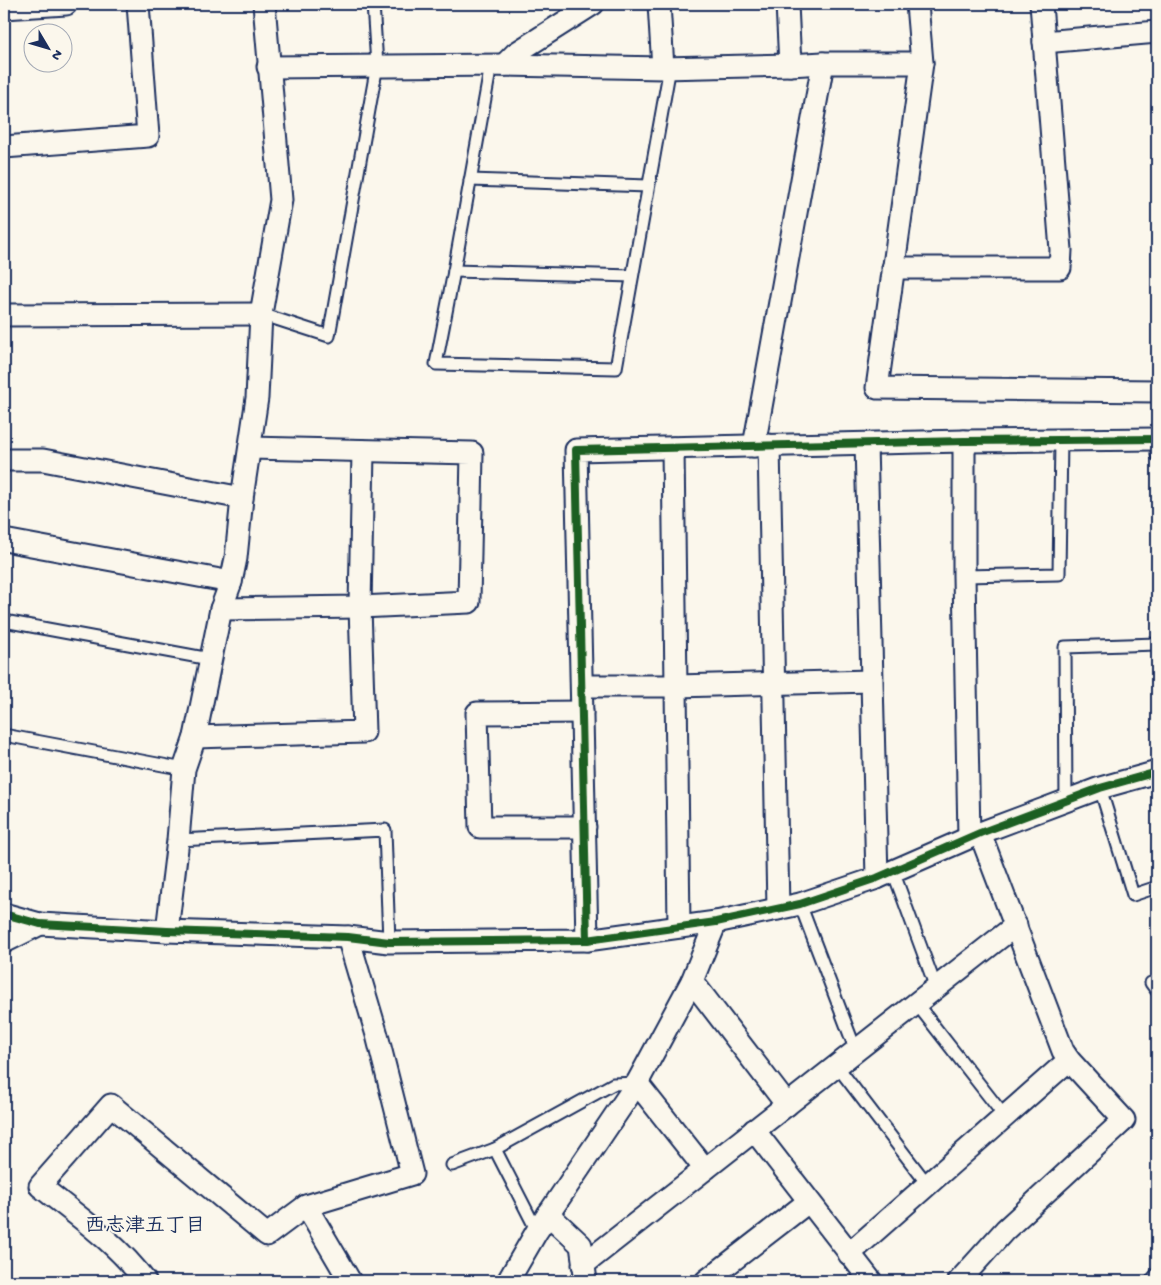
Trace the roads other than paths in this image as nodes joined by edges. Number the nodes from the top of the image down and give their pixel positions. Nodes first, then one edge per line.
1 (66, 4) edge
2 (138, 4) edge
3 (264, 4) edge
4 (373, 4) edge
5 (593, 4) edge
6 (659, 4) edge
7 (787, 4) edge
8 (917, 4) edge
9 (1041, 4) edge
10 (4, 8) edge
11 (1157, 32) edge
12 (1044, 42) junction
13 (823, 63) junction
14 (922, 63) junction
15 (377, 65) junction
16 (497, 65) junction
17 (790, 65) junction
18 (268, 67) junction
19 (667, 67) junction
20 (4, 148) edge
21 (470, 180) junction
22 (648, 186) junction
23 (893, 268) junction
24 (454, 271) junction
25 (632, 276) junction
26 (261, 314) junction
27 (4, 315) edge
28 (1157, 391) edge
29 (1157, 439) edge
30 (1061, 440) junction
31 (964, 441) junction
32 (866, 444) junction
33 (762, 446) junction
34 (250, 448) junction
35 (673, 448) junction
36 (363, 451) junction
37 (1157, 455) edge
38 (4, 460) edge
39 (242, 498) junction
40 (4, 540) edge
41 (964, 576) junction
42 (231, 582) junction
43 (360, 606) junction
44 (221, 609) junction
45 (4, 622) edge
46 (1157, 644) edge
47 (210, 660) junction
48 (871, 681) junction
49 (774, 683) junction
50 (582, 686) junction
51 (677, 686) junction
52 (582, 712) junction
53 (4, 735) edge
54 (194, 737) junction
55 (184, 769) junction
56 (1157, 772) edge
57 (1100, 788) junction
58 (1066, 802) junction
59 (585, 828) junction
60 (975, 835) junction
61 (178, 840) junction
62 (885, 874) junction
63 (1157, 887) edge
64 (800, 904) junction
65 (778, 909) junction
66 (4, 914) edge
67 (716, 922) junction
68 (40, 924) junction
69 (1016, 925) junction
70 (679, 926) junction
71 (167, 931) junction
72 (348, 937) junction
73 (587, 940) junction
74 (4, 942) edge
75 (390, 942) junction
76 (692, 981) junction
77 (936, 988) junction
78 (916, 1003) junction
79 (856, 1052) junction
80 (1069, 1060) junction
81 (837, 1066) junction
82 (637, 1084) junction
83 (787, 1104) junction
84 (1005, 1117) junction
85 (754, 1130) junction
86 (495, 1150) junction
87 (452, 1165) dead end
88 (704, 1169) junction
89 (928, 1184) junction
90 (808, 1202) junction
91 (306, 1206) junction
92 (542, 1222) junction
93 (849, 1254) junction
94 (585, 1273) edge
95 (1157, 1274) edge
96 (866, 1280) edge
97 (144, 1281) edge
98 (350, 1281) edge
99 (508, 1281) edge
100 (706, 1281) edge
101 (959, 1281) edge
102 (1151, 1281) edge

1 - 10 street
2 - 20 street
3 - 18 street
4 - 15 lane
5 - 16 street
6 - 19 street
7 - 17 street
8 - 14 street
9 - 12 street
11 - 12 street
12 - 23 street
13 - 14 street
13 - 17 street
13 - 33 street
14 - 23 street
15 - 16 street
15 - 18 street
15 - 26 lane
16 - 19 street
16 - 21 lane
17 - 19 street
18 - 26 street
19 - 22 lane
21 - 22 lane
21 - 24 lane
22 - 25 lane
23 - 28 street
24 - 25 lane
24 - 25 lane
26 - 27 street
26 - 34 street
29 - 30 street
29 - 37 lane
30 - 31 street
30 - 41 lane
31 - 32 street
31 - 41 street
32 - 33 street
32 - 48 street
33 - 35 street
33 - 49 street
34 - 36 street
34 - 39 street
35 - 50 street
35 - 51 street
36 - 43 street
36 - 43 street
38 - 39 street
39 - 42 street
40 - 42 street
41 - 60 street
42 - 44 street
43 - 44 street
43 - 54 street
44 - 47 street
45 - 47 lane
46 - 58 lane
47 - 54 street
48 - 49 street
48 - 62 street
49 - 51 street
49 - 65 street
50 - 51 street
50 - 52 street
51 - 70 street
52 - 59 street
52 - 59 street
53 - 55 lane
54 - 55 street
55 - 61 street
56 - 57 street
57 - 58 street
57 - 63 lane
58 - 60 street
59 - 73 street
60 - 62 street
60 - 69 street
61 - 71 street
61 - 75 lane
62 - 64 street
62 - 77 lane
64 - 65 street
64 - 79 lane
65 - 67 street
66 - 68 street
67 - 70 street
67 - 76 street
68 - 71 street
68 - 74 street
69 - 77 street
69 - 80 street
70 - 73 street
71 - 72 street
72 - 75 street
72 - 91 street
73 - 75 street
76 - 82 street
76 - 83 street
77 - 78 street
78 - 79 street
78 - 84 lane
79 - 81 street
80 - 84 street
80 - 101 street
81 - 83 street
81 - 89 lane
82 - 86 lane
82 - 88 street
82 - 92 street
83 - 85 street
84 - 89 street
85 - 88 street
85 - 90 street
86 - 87 lane
86 - 92 lane
88 - 94 street
89 - 93 street
90 - 93 street
90 - 100 street
91 - 97 street
91 - 98 street
92 - 94 street
92 - 99 street
93 - 96 street
95 - 102 lane

